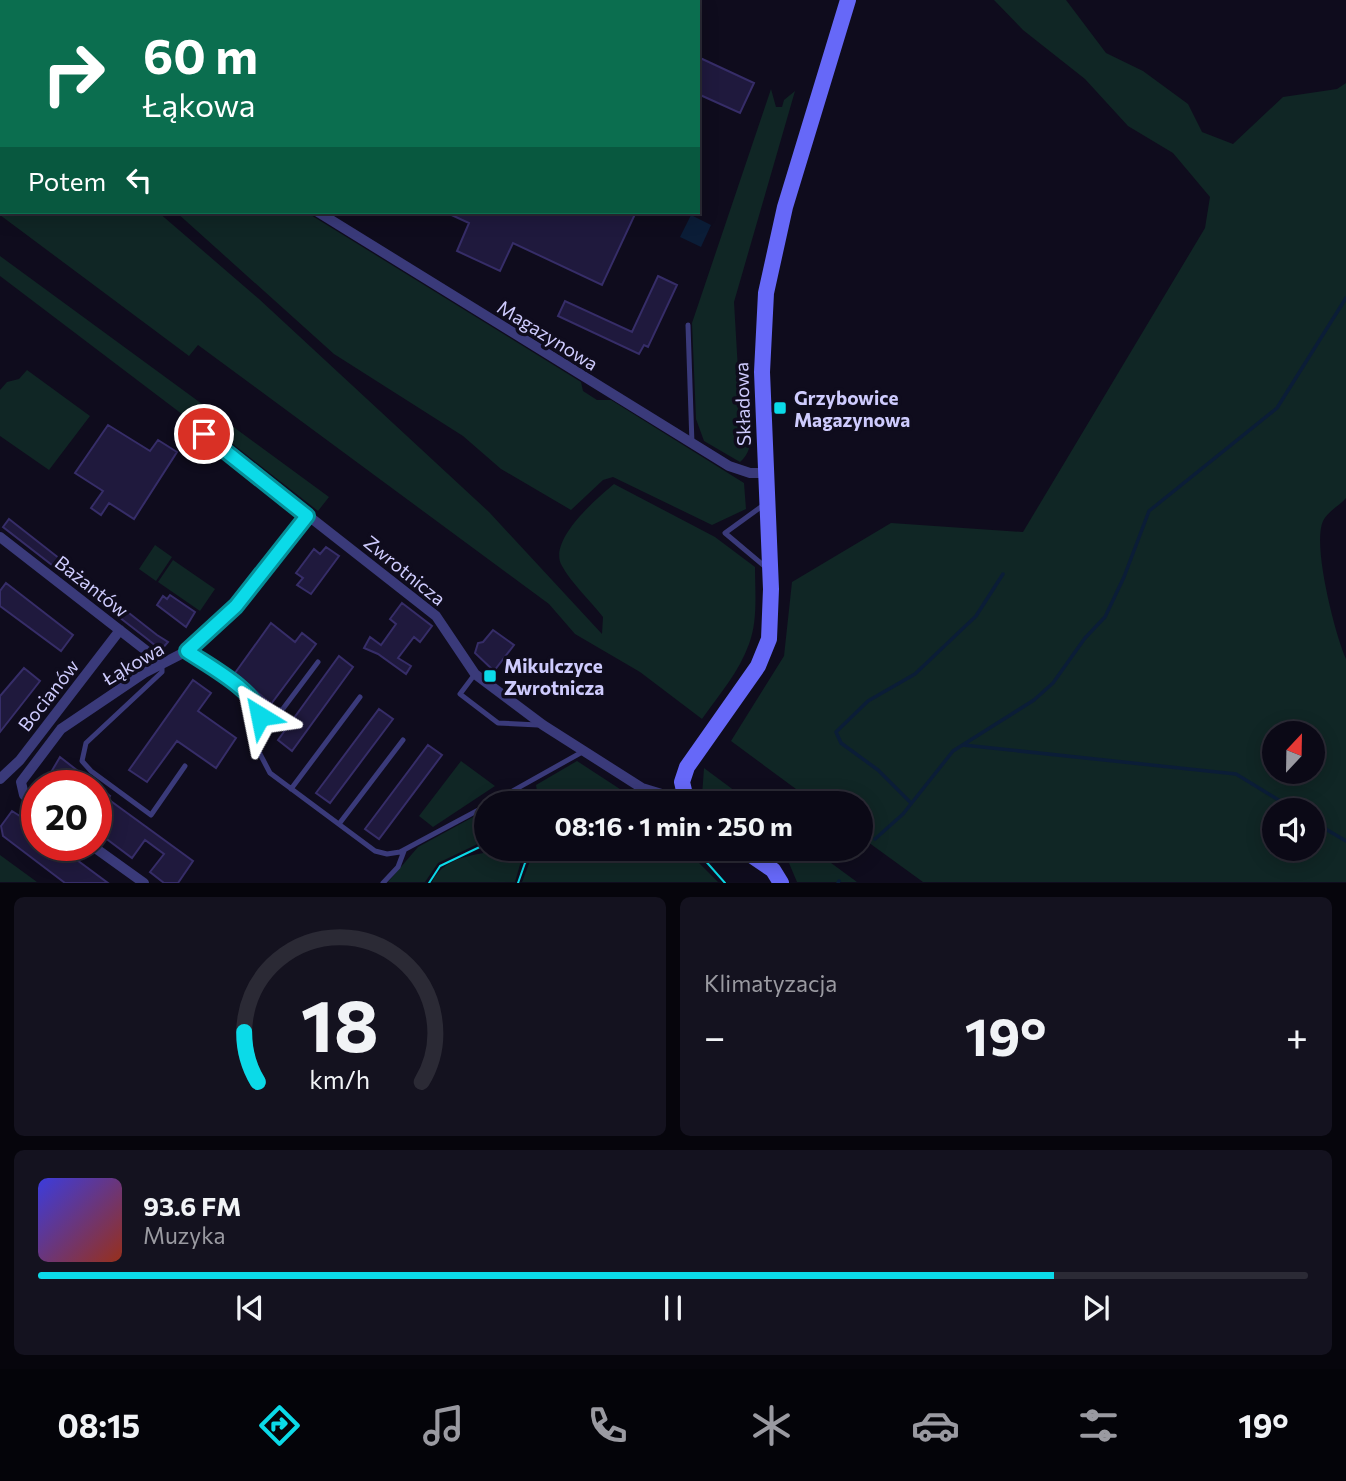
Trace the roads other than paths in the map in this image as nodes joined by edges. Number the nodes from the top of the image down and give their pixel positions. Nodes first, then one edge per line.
1 (848, 0) edge
2 (321, 214) edge
3 (688, 325) dead end
4 (204, 434) dead end
5 (692, 444) junction
6 (765, 473) junction
7 (766, 503) junction
8 (307, 516) junction
9 (0, 537) edge
10 (770, 570) junction
11 (120, 630) junction
12 (187, 651) junction
13 (318, 662) dead end
14 (162, 663) junction
15 (475, 674) junction
16 (360, 696) dead end
17 (259, 709) junction
18 (543, 725) junction
19 (403, 740) dead end
20 (584, 751) junction
21 (185, 766) dead end
22 (30, 770) edge
23 (0, 779) edge
24 (292, 789) junction
25 (512, 791) edge
26 (651, 791) edge
27 (684, 791) edge
28 (474, 812) edge
29 (339, 824) junction
30 (404, 850) junction
31 (112, 860) edge
32 (760, 861) edge
33 (144, 883) edge
34 (383, 883) edge
35 (781, 883) edge

1 - 6 main road, Składowa
2 - 5 street, Magazynowa
3 - 5 lane
4 - 8 street, Zwrotnicza
5 - 6 street, Magazynowa
6 - 7 main road, Składowa
7 - 10 main road, Składowa
7 - 10 lane
8 - 12 street, Łąkowa
8 - 15 street, Zwrotnicza
9 - 11 street, Bażantów
10 - 27 main road, Składowa
11 - 14 street, Bażantów
11 - 23 street, Bocianów
12 - 14 street, Łąkowa
12 - 17 lane
13 - 17 lane
14 - 21 lane
14 - 22 street, Łąkowa
15 - 18 street, Zwrotnicza
15 - 18 lane
16 - 24 lane
17 - 24 lane
18 - 20 street, Zwrotnicza
19 - 29 lane
20 - 25 lane
20 - 26 street, Zwrotnicza
24 - 29 lane
28 - 30 lane
29 - 30 lane
30 - 34 lane
31 - 33 street
32 - 35 main road

